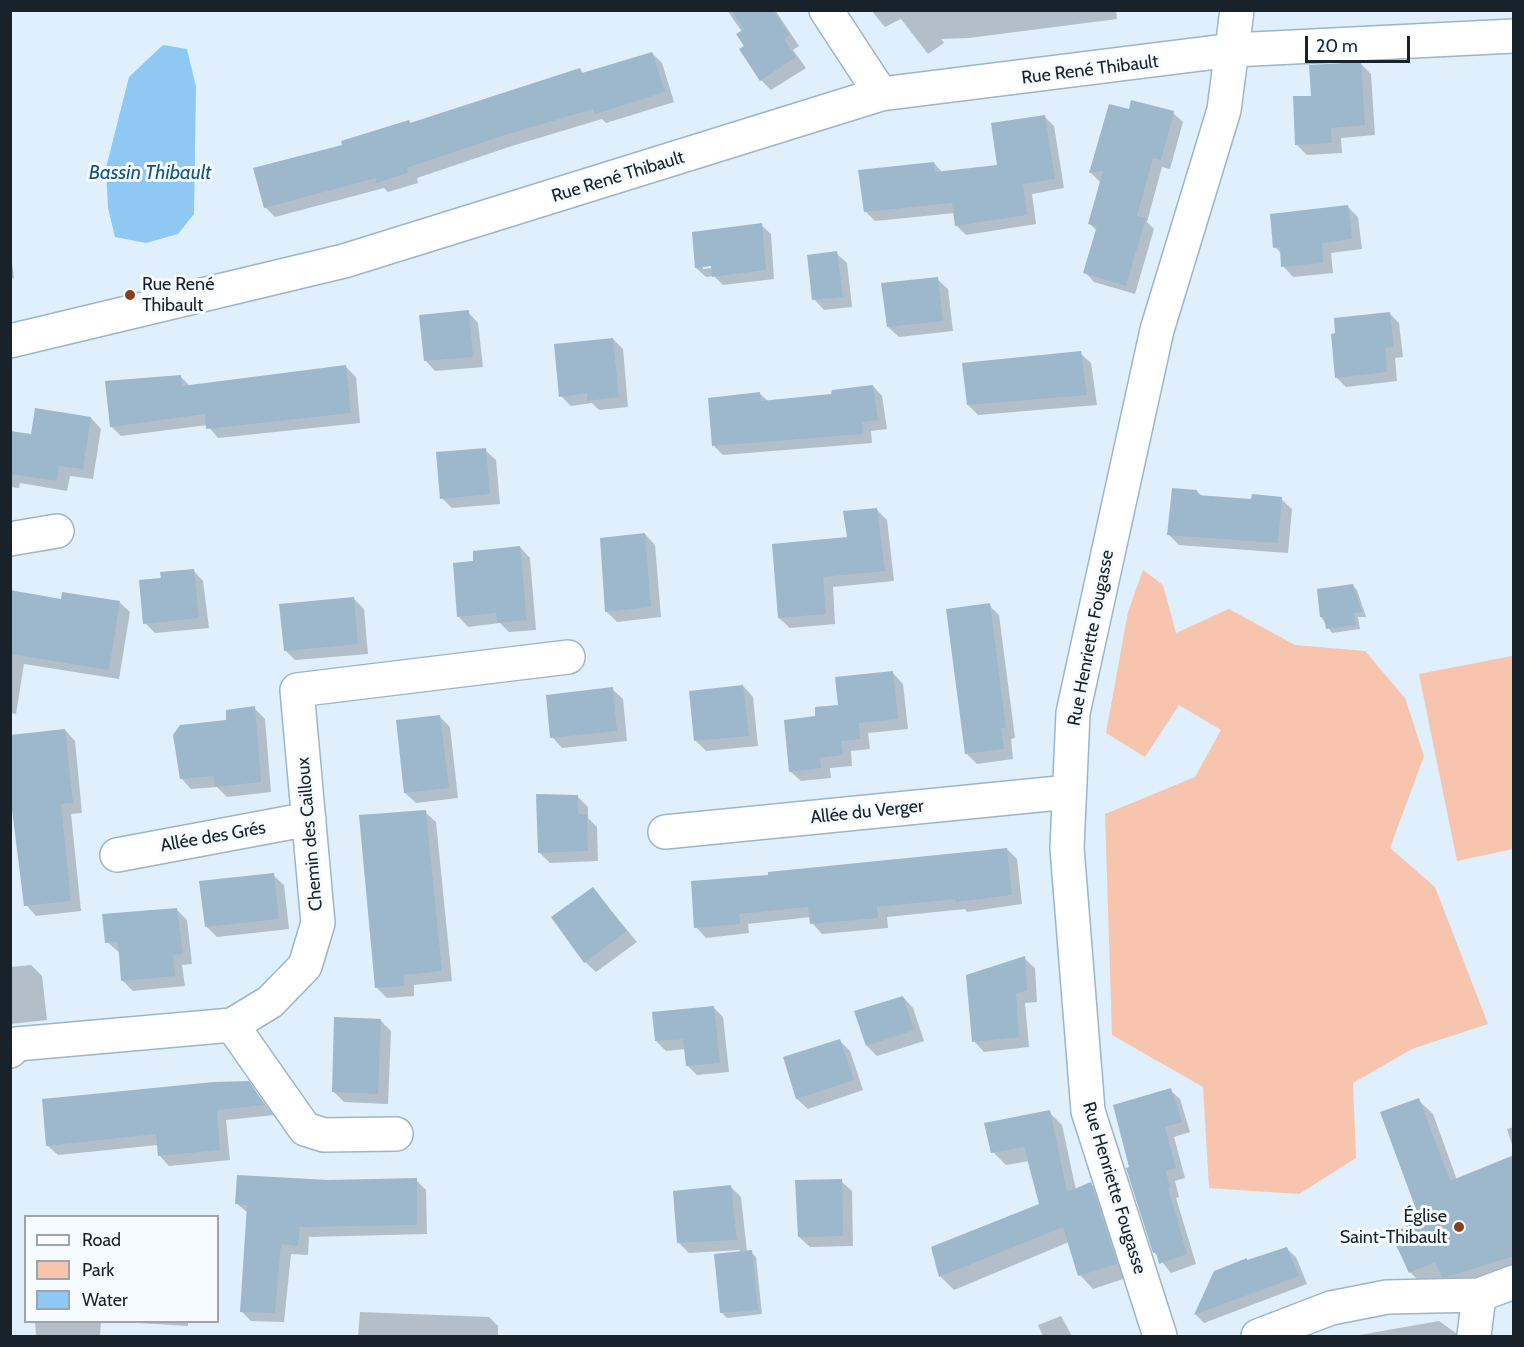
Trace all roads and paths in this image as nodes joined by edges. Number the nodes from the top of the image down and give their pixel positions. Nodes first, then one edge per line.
1 (826, 10) edge
2 (1237, 10) edge
3 (1514, 36) edge
4 (1233, 50) junction
5 (881, 94) junction
6 (10, 341) edge
7 (57, 531) dead end
8 (10, 539) edge
9 (568, 657) dead end
10 (1069, 792) junction
11 (309, 819) junction
12 (664, 832) dead end
13 (117, 855) dead end
14 (232, 1025) junction
15 (10, 1051) edge
16 (396, 1134) dead end
17 (1514, 1282) edge
18 (1479, 1295) junction
19 (1160, 1336) edge
20 (1258, 1336) edge
21 (1474, 1336) edge

1 - 5 street
2 - 4 street, Rue Henriette Fougasse
3 - 4 street, Rue René Thibault
4 - 5 street, Rue René Thibault
4 - 10 street, Rue Henriette Fougasse
5 - 6 street, Rue René Thibault
7 - 8 street
9 - 11 street, Chemin des Cailloux
10 - 12 street, Allée du Verger
10 - 19 street, Rue Henriette Fougasse
11 - 13 street, Allée des Grés
11 - 14 street, Chemin des Cailloux
14 - 15 street, Chemin des Cailloux
14 - 16 street
17 - 18 street
18 - 20 street
18 - 21 street

